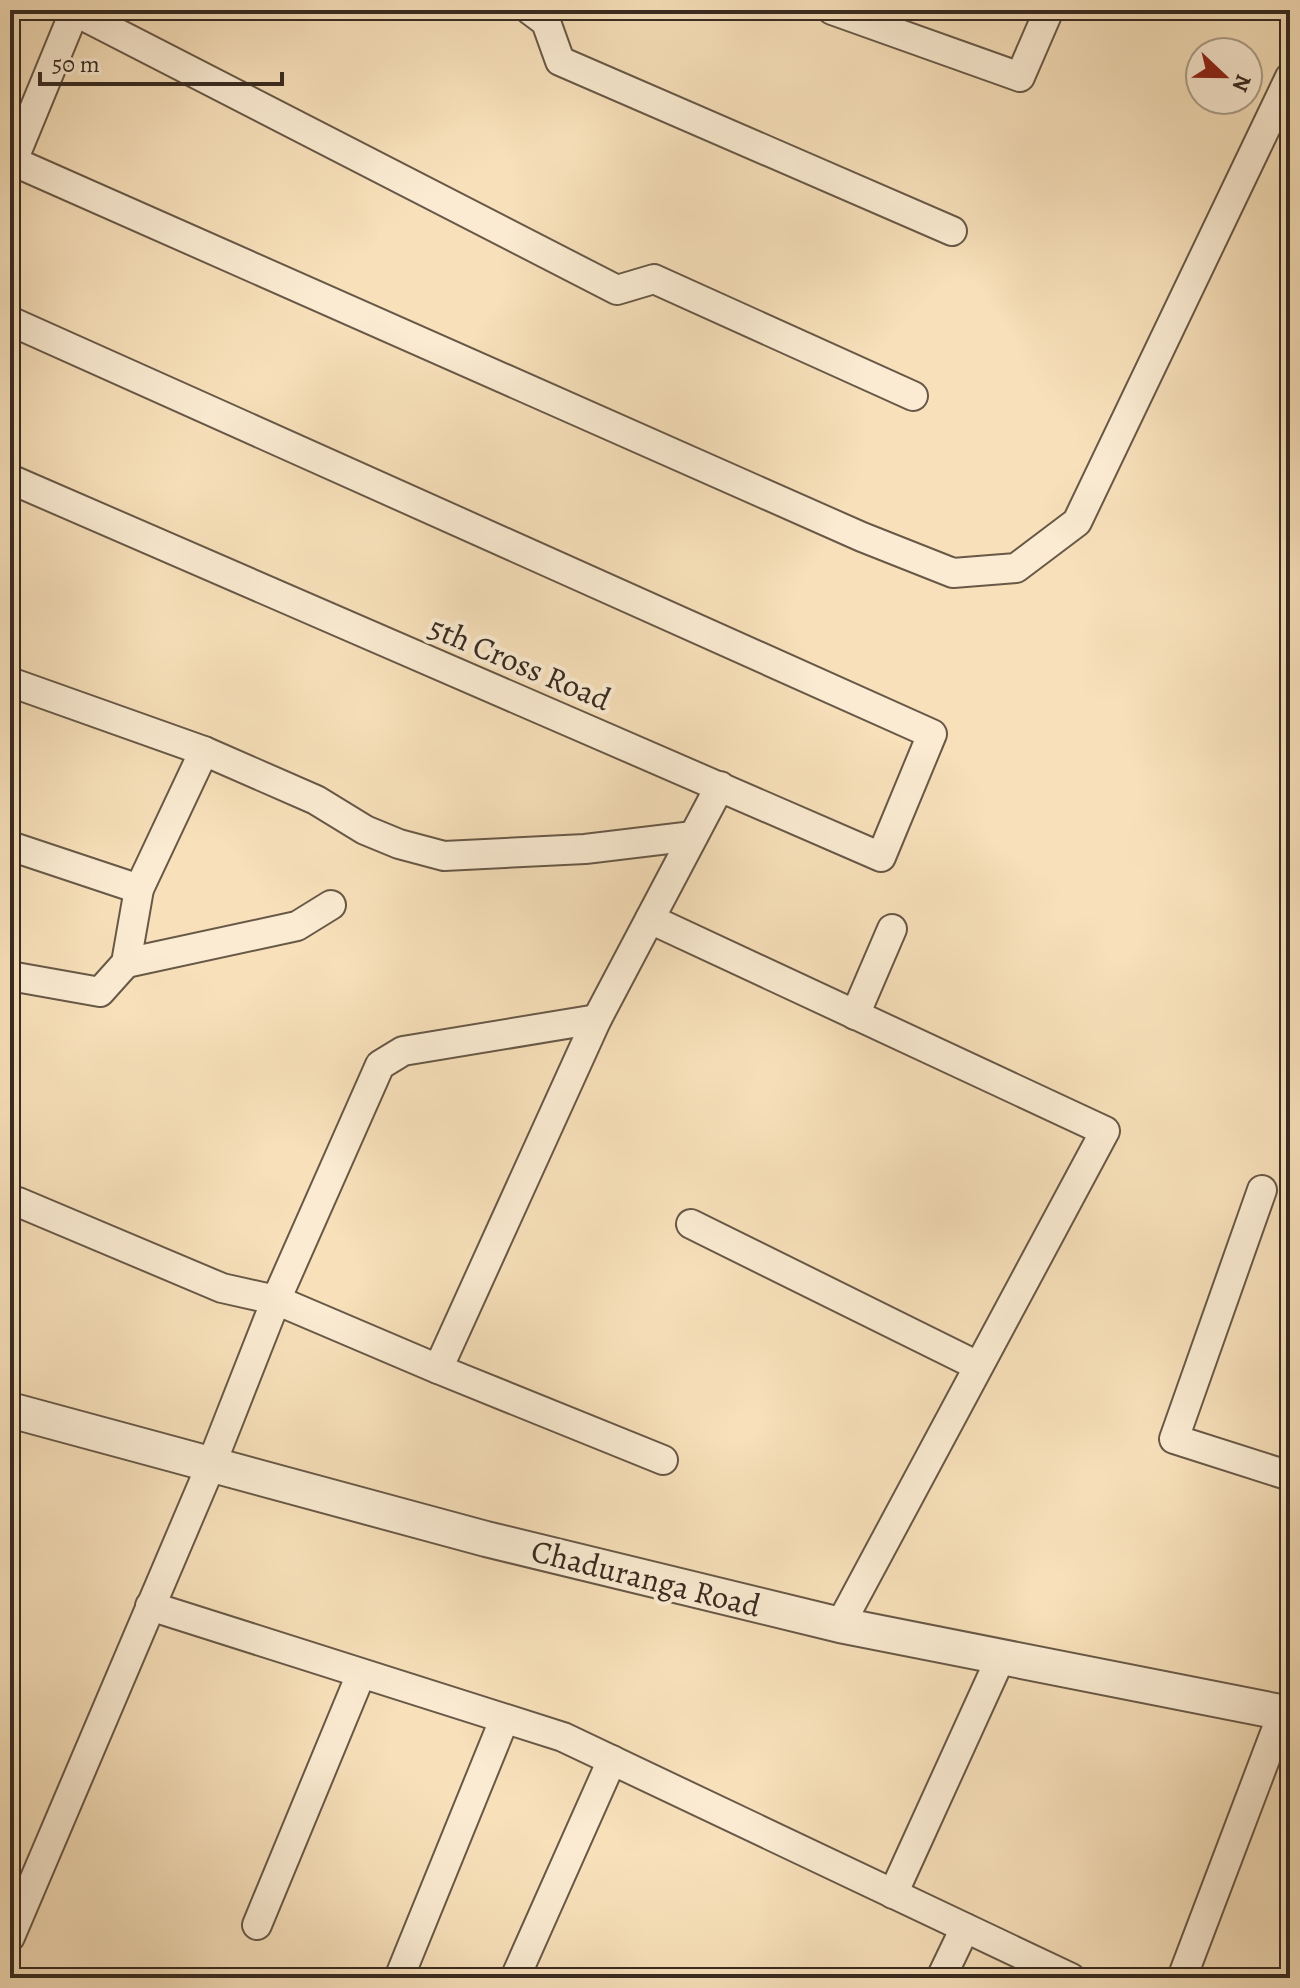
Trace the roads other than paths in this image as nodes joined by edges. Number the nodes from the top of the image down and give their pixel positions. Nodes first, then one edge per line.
1 (74, 10) edge
2 (530, 10) edge
3 (832, 10) edge
4 (1049, 10) edge
5 (1290, 77) edge
6 (11, 163) edge
7 (952, 231) dead end
8 (10, 321) edge
9 (913, 396) dead end
10 (10, 479) edge
11 (10, 682) edge
12 (204, 751) junction
13 (720, 786) junction
14 (693, 836) junction
15 (10, 846) edge
16 (139, 889) junction
17 (331, 905) dead end
18 (650, 919) junction
19 (892, 929) dead end
20 (126, 963) junction
21 (10, 976) edge
22 (855, 1015) junction
23 (597, 1019) junction
24 (1262, 1190) dead end
25 (18, 1202) dead end
26 (691, 1224) dead end
27 (276, 1300) junction
28 (978, 1366) junction
29 (438, 1369) junction
30 (10, 1410) edge
31 (663, 1460) dead end
32 (211, 1465) junction
33 (1290, 1476) edge
34 (150, 1606) junction
35 (840, 1625) junction
36 (1001, 1657) junction
37 (361, 1674) junction
38 (1287, 1713) edge
39 (504, 1720) junction
40 (612, 1760) junction
41 (893, 1894) junction
42 (257, 1925) dead end
43 (965, 1928) junction
44 (10, 1937) edge
45 (399, 1978) edge
46 (515, 1978) edge
47 (941, 1978) edge
48 (1071, 1978) edge
49 (1182, 1978) edge

1 - 6 street
1 - 9 street
2 - 7 street
3 - 4 street
5 - 6 street
8 - 13 street, 5th Cross Road
10 - 13 street, 5th Cross Road
11 - 12 street
12 - 14 street
12 - 16 street
13 - 14 street
14 - 18 street
15 - 16 street
16 - 20 street
17 - 20 street
18 - 22 street
18 - 23 street
19 - 22 street
20 - 21 street
22 - 28 street
23 - 27 street
23 - 29 street
24 - 33 street
25 - 27 street
26 - 28 street
27 - 29 street
27 - 32 street
28 - 35 street
29 - 31 street
30 - 32 street, Chaduranga Road
32 - 34 street
32 - 35 street, Chaduranga Road
34 - 37 street
34 - 44 street
35 - 36 street, Chaduranga Road
36 - 38 street, Chaduranga Road
36 - 41 street
37 - 39 street
37 - 42 street
38 - 49 street
39 - 40 street
39 - 45 street
40 - 41 street
40 - 46 street
41 - 43 street
43 - 47 street
43 - 48 street

